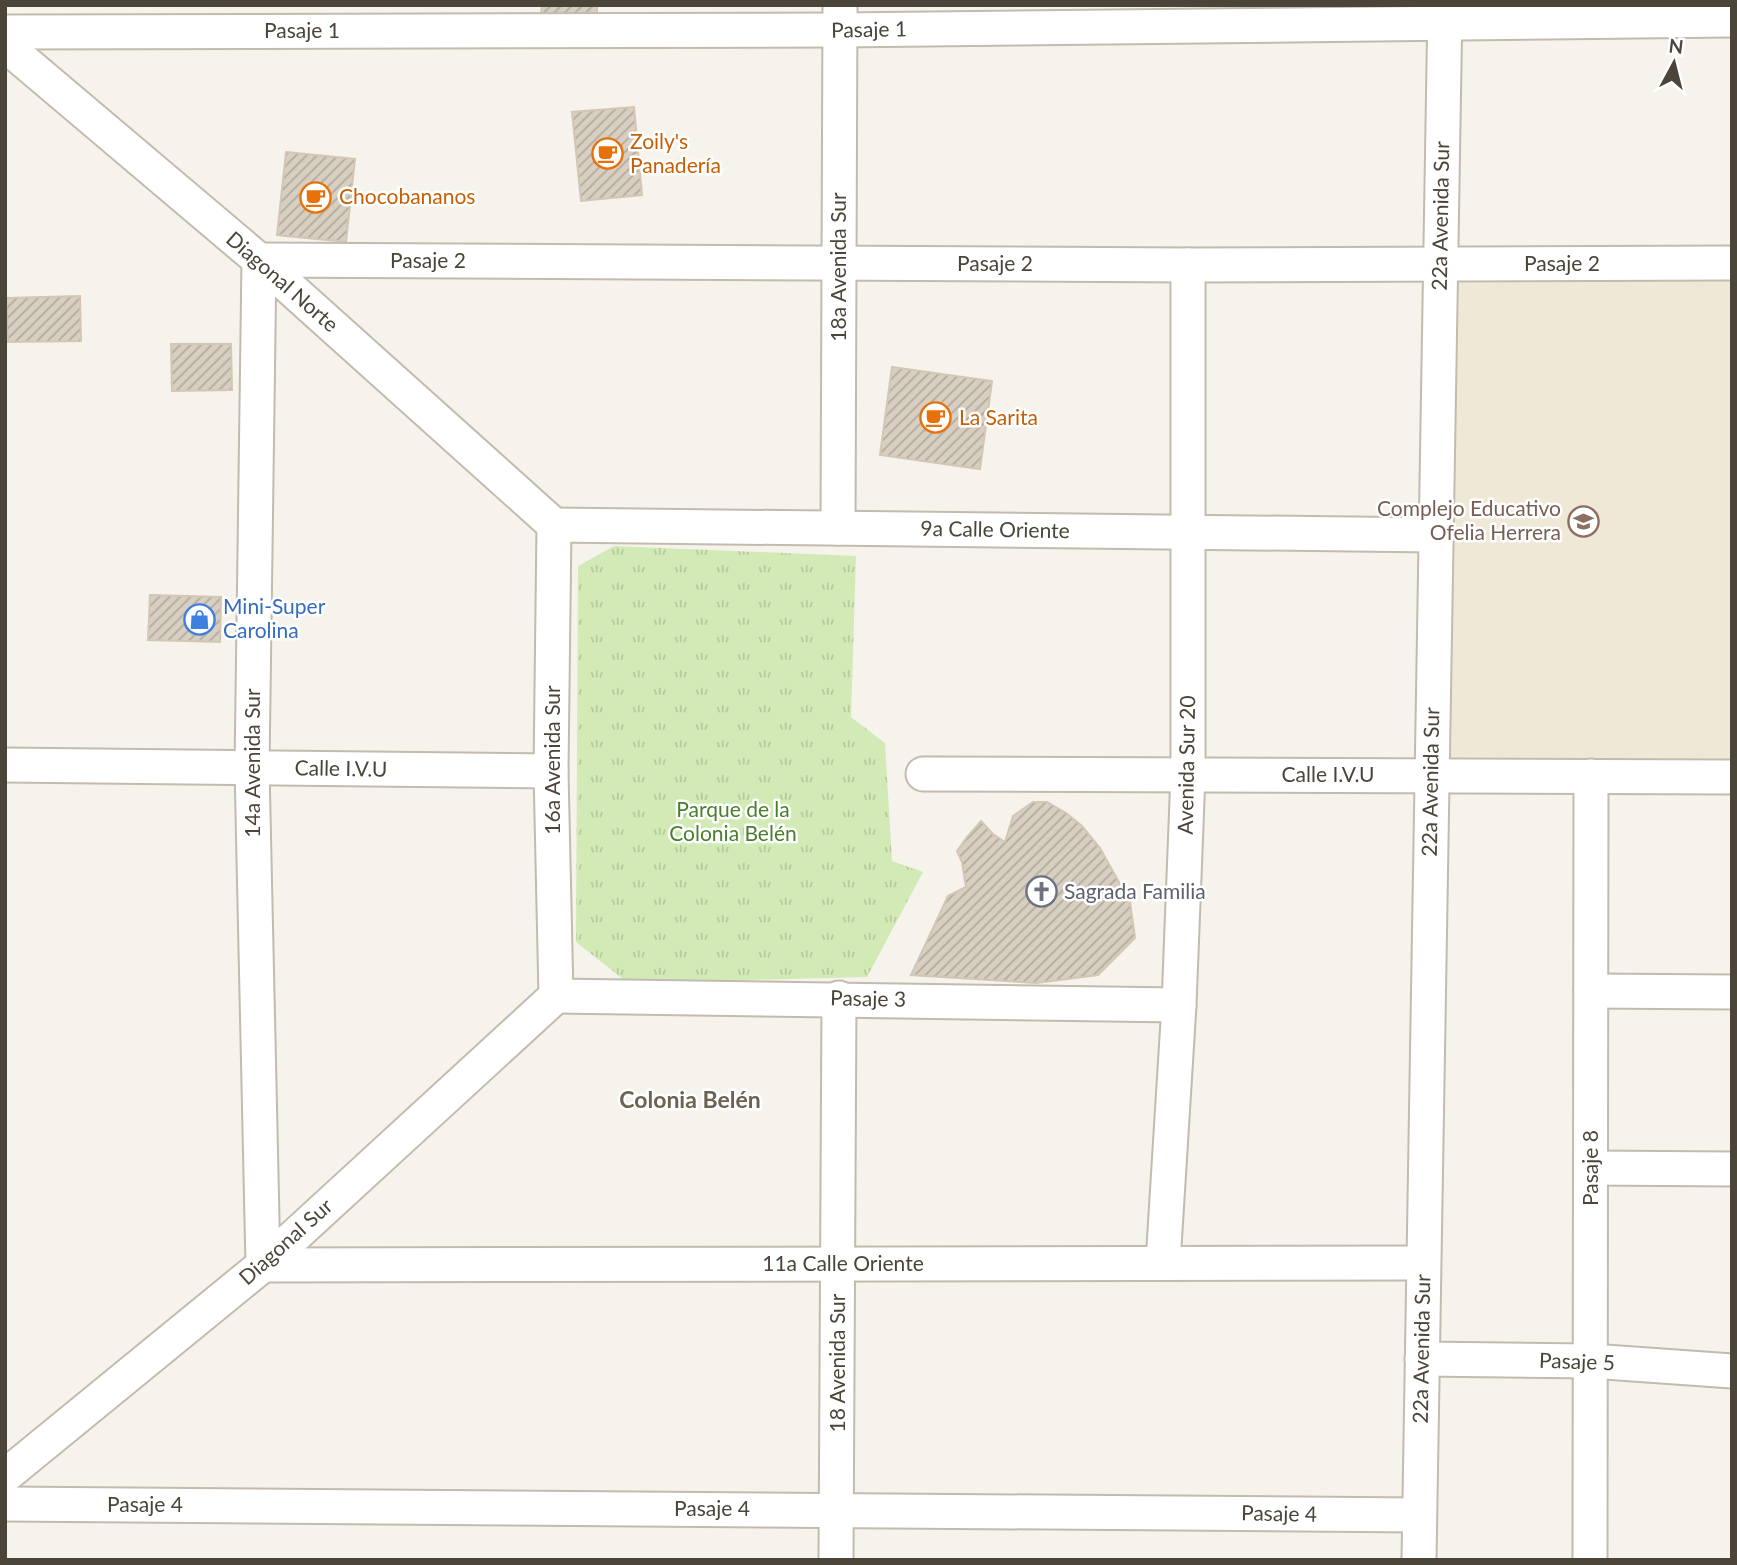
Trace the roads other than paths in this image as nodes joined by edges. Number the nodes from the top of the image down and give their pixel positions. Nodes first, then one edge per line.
1 (1445, 13) edge
2 (841, 18) edge
3 (1732, 20) edge
4 (5, 32) edge
5 (5, 45) edge
6 (259, 260) junction
7 (839, 263) junction
8 (1732, 263) edge
9 (1441, 264) junction
10 (1188, 265) junction
11 (554, 525) junction
12 (838, 528) junction
13 (1189, 532) junction
14 (1436, 535) junction
15 (5, 765) edge
16 (251, 768) junction
17 (551, 771) junction
18 (923, 774) dead end
19 (1188, 774) junction
20 (1432, 776) junction
21 (1591, 776) junction
22 (1732, 777) edge
23 (1591, 991) junction
24 (1732, 992) edge
25 (556, 996) junction
26 (839, 998) junction
27 (1179, 1005) junction
28 (1591, 1168) junction
29 (1732, 1169) edge
30 (1423, 1263) junction
31 (838, 1264) junction
32 (1163, 1264) junction
33 (262, 1265) junction
34 (1422, 1359) junction
35 (1732, 1360) edge
36 (1591, 1361) junction
37 (1732, 1371) edge
38 (5, 1476) edge
39 (5, 1504) edge
40 (837, 1510) junction
41 (1419, 1516) junction
42 (836, 1560) edge
43 (1419, 1560) edge
44 (1590, 1560) edge

1 - 2 street, Pasaje 1
1 - 3 street, Pasaje 1
1 - 9 street, 22a Avenida Sur
2 - 4 street, Pasaje 1
2 - 7 street, 18a Avenida Sur
5 - 6 street, Diagonal Norte
6 - 7 street, Pasaje 2
6 - 11 street, Diagonal Norte
6 - 16 street, 14a Avenida Sur
7 - 10 street, Pasaje 2
7 - 12 street, 18a Avenida Sur
8 - 9 street, Pasaje 2
9 - 10 street, Pasaje 2
9 - 14 street, 22a Avenida Sur
10 - 13 street, Avenida Sur 20
11 - 12 street, 9a Calle Oriente
11 - 17 street, 16a Avenida Sur
12 - 13 street, 9a Calle Oriente
13 - 14 street, 9a Calle Oriente
13 - 19 street, Avenida Sur 20
14 - 20 street, 22a Avenida Sur
15 - 16 street, Calle I.V.U
16 - 17 street, Calle I.V.U
16 - 33 street, 14a Avenida Sur
17 - 25 street, 16a Avenida Sur
18 - 19 street, Calle I.V.U
19 - 20 street, Calle I.V.U
19 - 27 street, Avenida Sur 20
20 - 21 street, Calle I.V.U
20 - 30 street, 22a Avenida Sur
21 - 22 street, Calle I.V.U
21 - 23 street, Pasaje 8
23 - 24 street
23 - 28 street, Pasaje 8
25 - 26 street, Pasaje 3
25 - 33 street, Diagonal Sur
26 - 27 street, Pasaje 3
26 - 31 street, 18 Avenida Sur
27 - 32 street, Avenida Sur 20
28 - 29 street
28 - 36 street, Pasaje 8
30 - 32 street, 11a Calle Oriente
30 - 34 street, 22a Avenida Sur
31 - 32 street, 11a Calle Oriente
31 - 33 street, 11a Calle Oriente
31 - 40 street, 18 Avenida Sur
33 - 38 street, Diagonal Sur
34 - 36 street, Pasaje 5
34 - 41 street, 22a Avenida Sur
35 - 36 street
36 - 37 street, Pasaje 5
36 - 44 street, Pasaje 8
39 - 40 street, Pasaje 4
40 - 41 street, Pasaje 4
40 - 42 street, 18 Avenida Sur
41 - 43 street, 22a Avenida Sur

